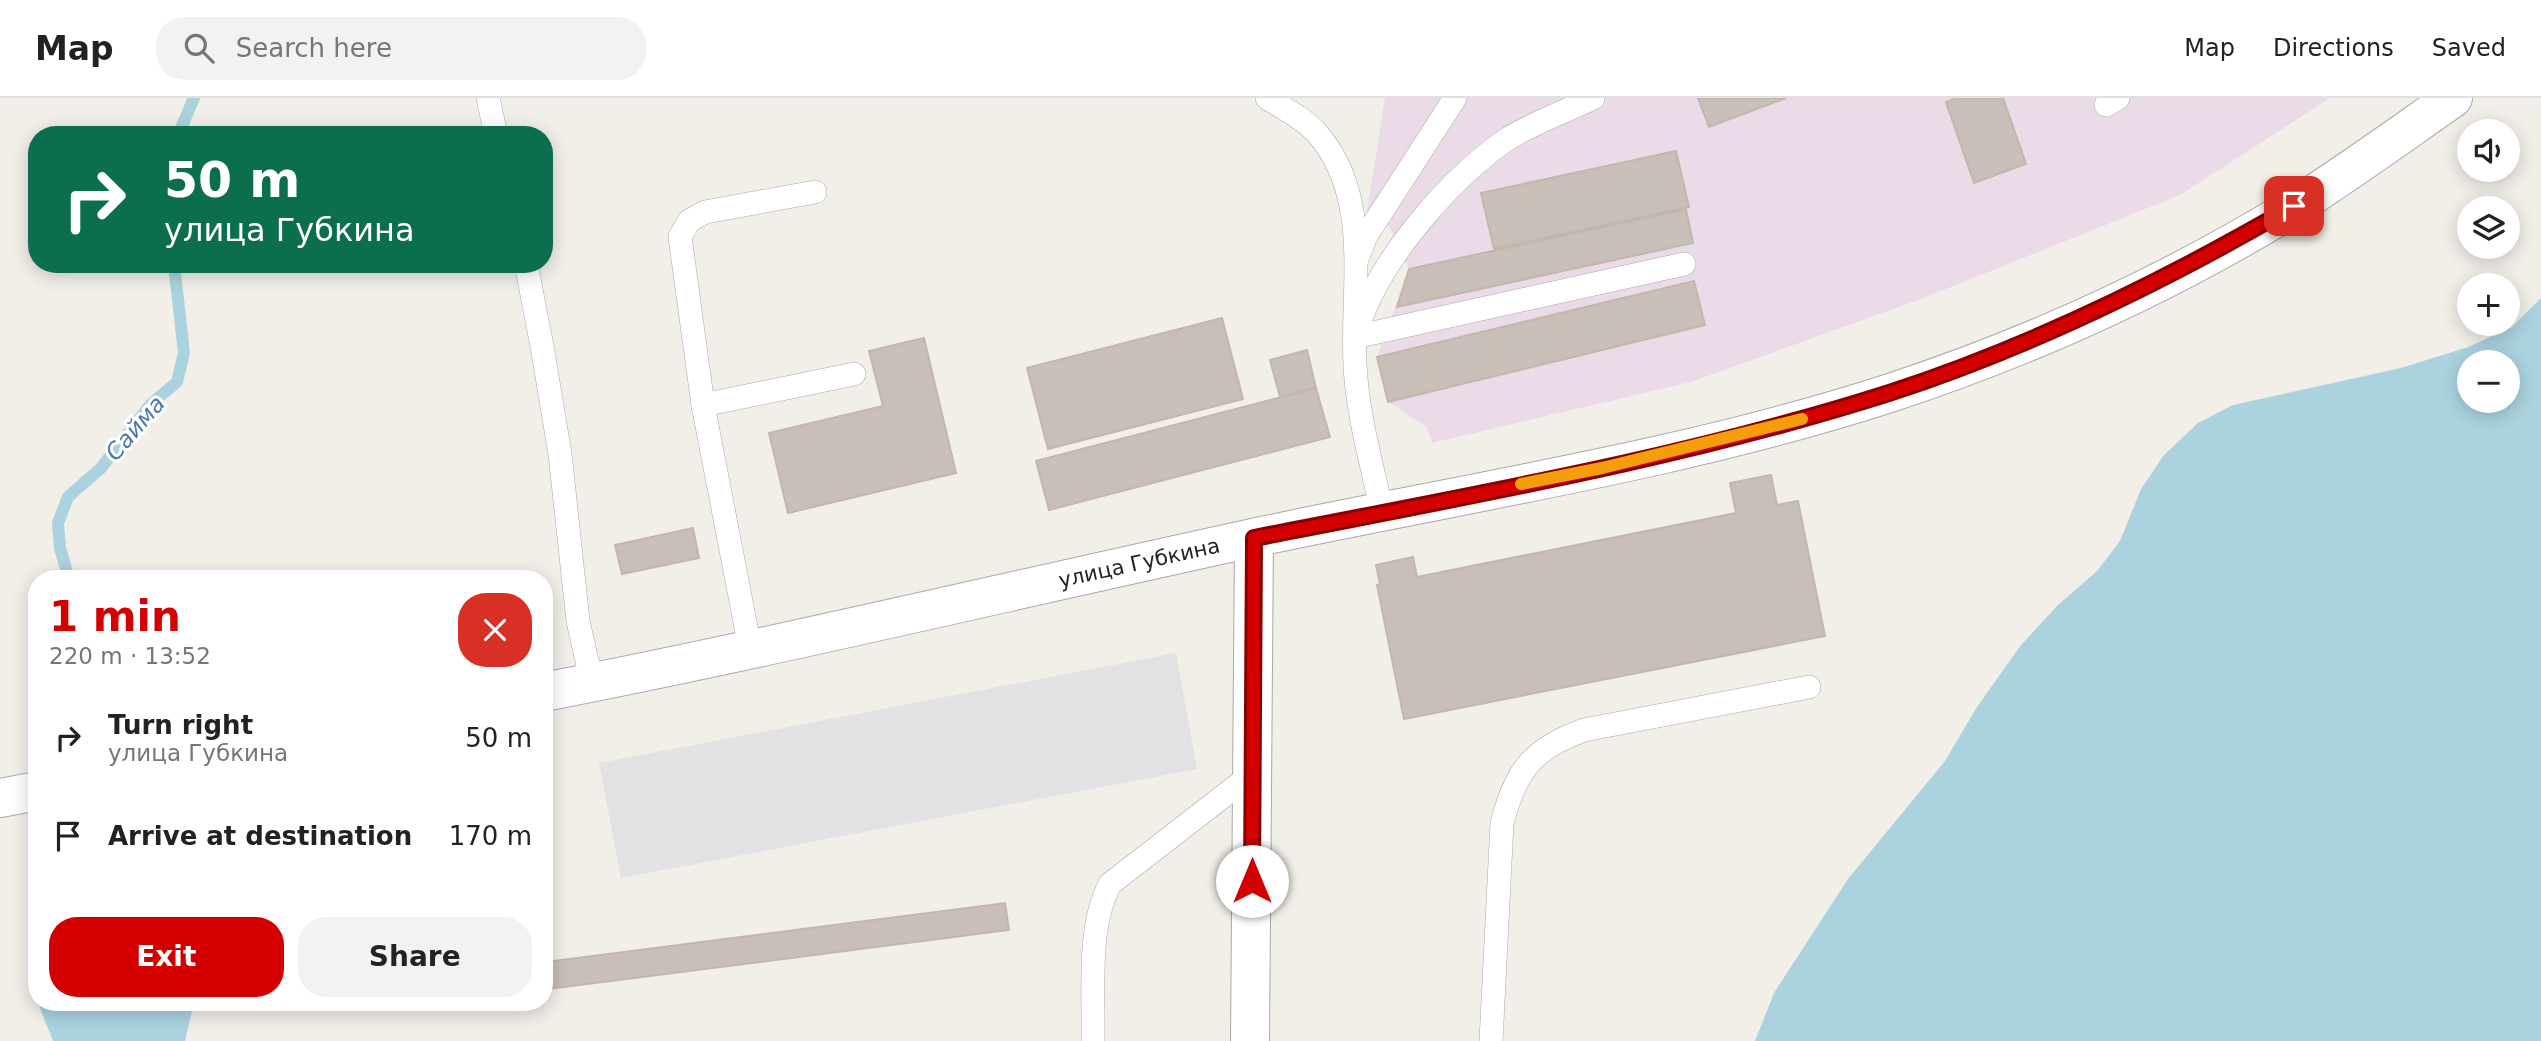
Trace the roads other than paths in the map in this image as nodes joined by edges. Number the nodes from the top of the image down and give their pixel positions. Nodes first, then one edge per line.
1 (488, 98) edge
2 (1267, 98) edge
3 (1455, 98) edge
4 (1593, 98) edge
5 (2453, 98) edge
6 (494, 126) edge
7 (815, 192) dead end
8 (1357, 258) junction
9 (1684, 264) dead end
10 (528, 273) edge
11 (1355, 337) junction
12 (854, 374) dead end
13 (703, 405) junction
14 (1382, 512) junction
15 (1254, 538) junction
16 (750, 648) junction
17 (592, 683) junction
18 (1809, 687) dead end
19 (553, 690) edge
20 (1252, 774) junction
21 (28, 793) edge
22 (0, 798) edge
23 (1094, 1041) edge
24 (1251, 1041) edge
25 (1491, 1041) edge

1 - 6 lane
2 - 8 lane
3 - 8 lane
4 - 11 lane
5 - 14 street, улица Губкина
7 - 13 lane
8 - 11 lane
9 - 11 lane
10 - 17 lane
11 - 14 lane
12 - 13 lane
13 - 16 lane
14 - 15 street, улица Губкина
15 - 16 street, улица Губкина
15 - 20 street
16 - 17 street, улица Губкина
17 - 19 street, улица Губкина
18 - 25 lane
20 - 23 lane
20 - 24 street
21 - 22 street

